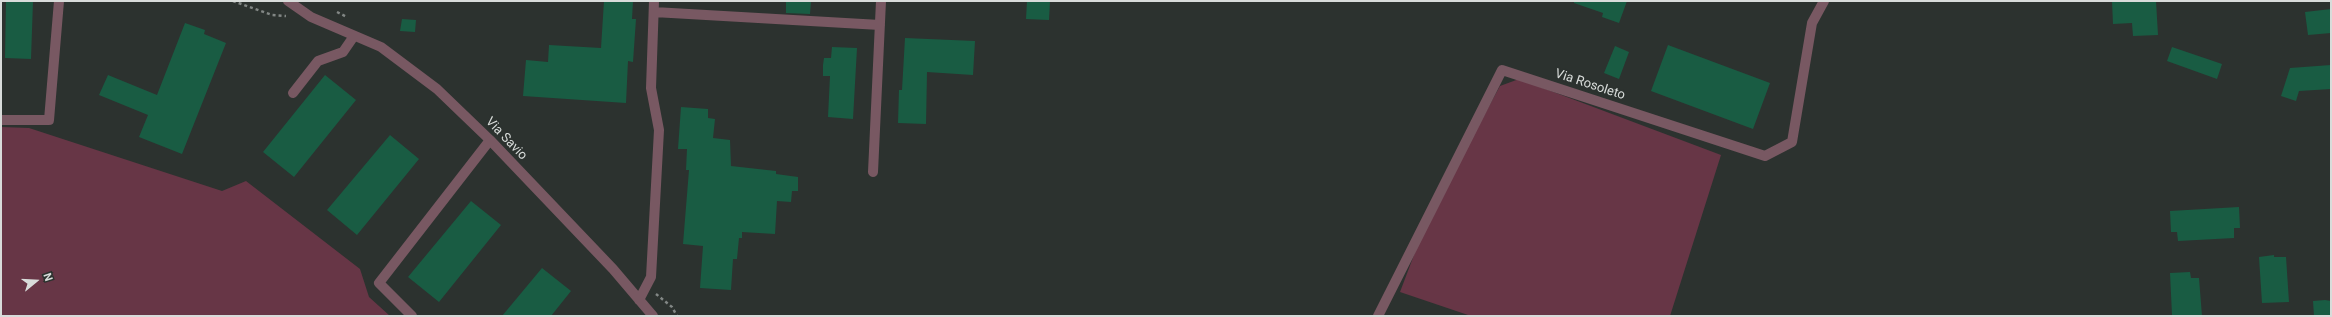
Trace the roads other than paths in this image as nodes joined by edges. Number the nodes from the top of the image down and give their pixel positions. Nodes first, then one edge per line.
1 (59, 1) edge
2 (288, 1) edge
3 (303, 1) edge
4 (654, 1) edge
5 (880, 1) edge
6 (1824, 1) edge
7 (654, 12) junction
8 (311, 17) junction
9 (880, 25) junction
10 (354, 36) junction
11 (293, 93) dead end
12 (1, 120) edge
13 (490, 140) junction
14 (873, 172) dead end
15 (639, 300) junction
16 (412, 316) edge
17 (653, 316) edge
18 (1378, 316) edge

1 - 12 street
2 - 8 street, Via Savio
3 - 8 street
4 - 7 street
5 - 9 street
6 - 18 street, Via Rosoleto
7 - 9 street
7 - 15 street
8 - 10 street, Via Savio
9 - 14 street
10 - 11 street
10 - 13 street, Via Savio
13 - 15 street, Via Savio
13 - 16 street
15 - 17 street, Via Savio

